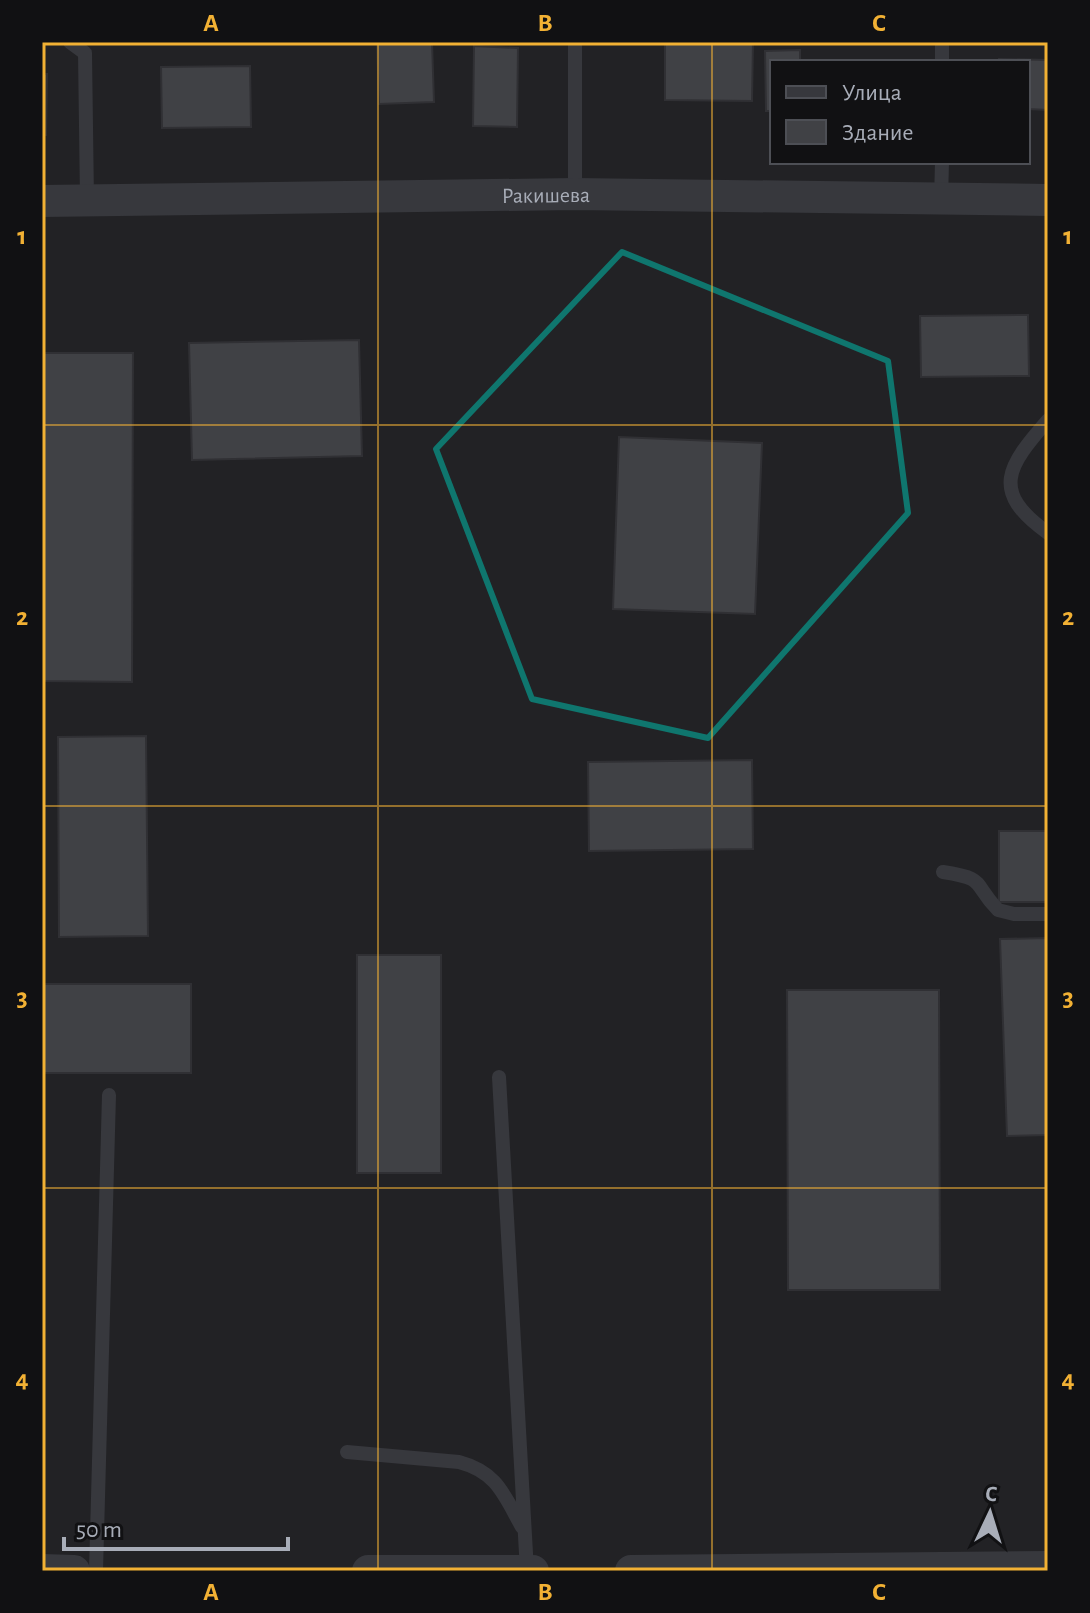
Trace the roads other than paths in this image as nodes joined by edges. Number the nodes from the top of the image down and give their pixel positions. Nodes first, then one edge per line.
1 (70, 42) edge
2 (575, 42) edge
3 (942, 164) edge
4 (575, 194) junction
5 (87, 200) junction
6 (941, 200) junction
7 (1048, 200) edge
8 (42, 201) edge
9 (1048, 420) edge
10 (1025, 517) junction
11 (1048, 519) edge
12 (1048, 533) edge
13 (943, 872) dead end
14 (1048, 914) edge
15 (499, 1077) dead end
16 (109, 1095) dead end
17 (347, 1452) dead end
18 (525, 1531) junction
19 (1048, 1567) edge
20 (42, 1570) edge
21 (74, 1571) edge
22 (96, 1571) edge
23 (368, 1571) edge
24 (527, 1571) edge
25 (533, 1571) edge
26 (631, 1571) edge

1 - 5 lane
2 - 4 lane
3 - 6 lane
4 - 5 street, Ракишева
4 - 6 street, Ракишева
5 - 8 street, Ракишева
6 - 7 street, Ракишева
9 - 10 lane
10 - 11 lane
10 - 12 lane
13 - 14 lane
15 - 18 lane
16 - 22 lane
17 - 18 lane
18 - 24 lane
19 - 26 street
20 - 21 street
23 - 24 street
24 - 25 street

